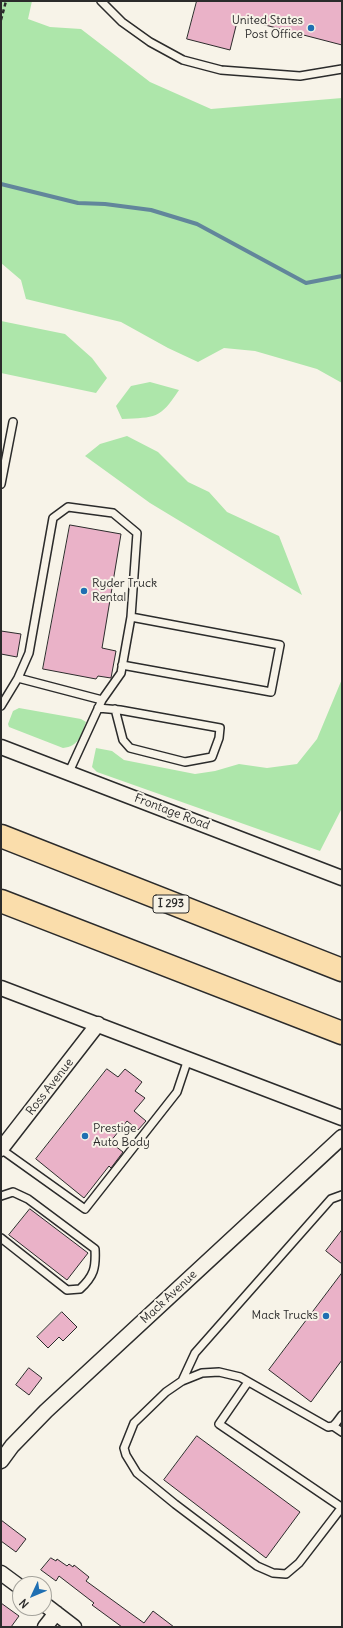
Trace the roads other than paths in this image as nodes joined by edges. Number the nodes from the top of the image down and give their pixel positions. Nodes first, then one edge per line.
1 (101, 1) edge
2 (342, 69) edge
3 (13, 422) dead end
4 (1, 484) edge
5 (131, 617) junction
6 (122, 665) junction
7 (18, 678) junction
8 (102, 700) junction
9 (1, 706) edge
10 (98, 708) junction
11 (115, 709) junction
12 (1, 747) edge
13 (69, 772) junction
14 (1, 836) edge
15 (342, 878) edge
16 (1, 901) edge
17 (342, 970) edge
18 (1, 988) edge
19 (98, 1024) junction
20 (342, 1033) edge
21 (188, 1059) junction
22 (342, 1118) edge
23 (342, 1137) edge
24 (1, 1149) edge
25 (342, 1195) edge
26 (1, 1196) edge
27 (1, 1238) edge
28 (182, 1380) junction
29 (248, 1382) junction
30 (342, 1415) edge
31 (333, 1426) junction
32 (342, 1432) edge
33 (1, 1461) edge
34 (342, 1507) edge
35 (1, 1573) edge
36 (12, 1581) edge
37 (52, 1610) edge
38 (56, 1613) junction
39 (46, 1627) edge
40 (74, 1627) edge

1 - 2 lane
3 - 4 lane
5 - 6 lane
5 - 6 lane
5 - 7 lane
6 - 8 lane
7 - 8 lane
7 - 9 lane
8 - 10 lane
10 - 11 lane
10 - 13 lane
11 - 11 lane
12 - 13 street, Frontage Road
13 - 15 street, Frontage Road
14 - 17 highway, I 293
16 - 20 highway
18 - 19 street
19 - 21 street
19 - 24 street, Ross Avenue
21 - 22 street
21 - 24 lane
23 - 33 street, Mack Avenue
25 - 28 lane
26 - 27 lane
28 - 29 lane
28 - 34 lane
29 - 31 lane
29 - 34 lane
30 - 31 lane
31 - 32 lane
35 - 36 street
37 - 38 street
38 - 39 street
38 - 40 street

